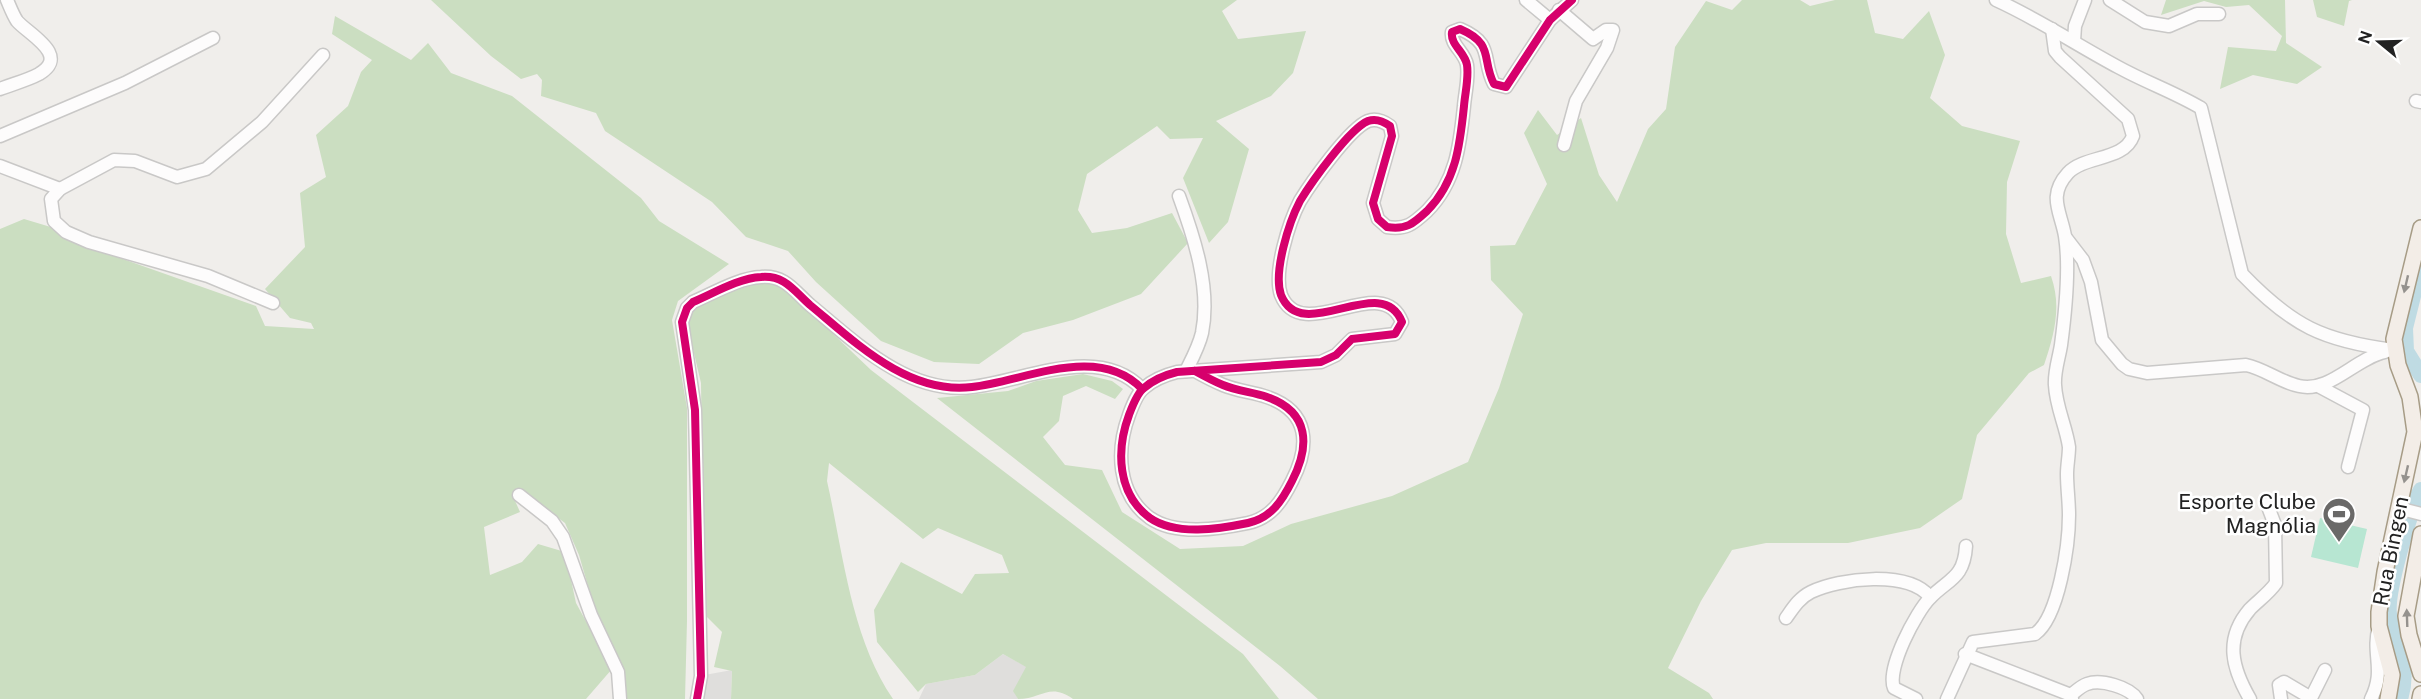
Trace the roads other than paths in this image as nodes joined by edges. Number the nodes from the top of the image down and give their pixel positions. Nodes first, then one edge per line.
1 (7, 0) edge
2 (1526, 0) edge
3 (1572, 0) edge
4 (1997, 0) edge
5 (2085, 0) edge
6 (2110, 0) edge
7 (1558, 10) junction
8 (2219, 14) dead end
9 (1550, 20) junction
10 (2052, 28) junction
11 (213, 38) dead end
12 (2074, 41) junction
13 (323, 55) dead end
14 (0, 89) edge
15 (0, 136) edge
16 (1564, 145) dead end
17 (0, 166) edge
18 (60, 189) junction
19 (1179, 196) dead end
20 (2421, 228) edge
21 (2065, 236) junction
22 (273, 303) dead end
23 (2394, 350) junction
24 (1190, 371) junction
25 (2320, 387) junction
26 (1142, 389) junction
27 (2348, 467) dead end
28 (519, 495) dead end
29 (2267, 504) dead end
30 (2398, 508) junction
31 (2421, 514) edge
32 (2421, 534) edge
33 (1966, 546) dead end
34 (1930, 597) junction
35 (1786, 618) dead end
36 (2379, 626) junction
37 (1965, 654) junction
38 (2325, 670) dead end
39 (2421, 674) edge
40 (2421, 694) edge
41 (2072, 697) edge
42 (620, 699) edge
43 (697, 699) edge
44 (1916, 699) edge
45 (1947, 699) edge
46 (2137, 699) edge
47 (2250, 699) edge
48 (2281, 699) edge
49 (2312, 699) edge
50 (2371, 699) edge
51 (2388, 699) edge
52 (2420, 699) edge

1 - 14 street
2 - 9 street
3 - 7 street
4 - 10 street
5 - 12 street
6 - 8 street
7 - 9 street
7 - 16 street
9 - 24 street
10 - 12 street
10 - 21 street
11 - 15 street
12 - 23 street
13 - 18 street
17 - 18 street
18 - 22 street
19 - 24 street
20 -> 23 main road, Rua Bingen
21 - 25 street
21 - 37 street
23 - 25 street
23 -> 30 main road, Rua Bingen
24 - 26 street
24 - 26 street
25 - 27 street
26 - 43 street
28 - 42 street
29 - 47 street
30 - 31 street
30 - 36 main road, Rua Bingen
39 -> 32 main road, Rua Bingen
33 - 34 street
34 - 35 street
34 - 44 street
36 - 50 street
36 - 51 main road, Rua Bingen
37 - 41 street
37 - 45 street
38 - 49 street
40 - 52 main road
41 - 46 street
48 - 49 street

